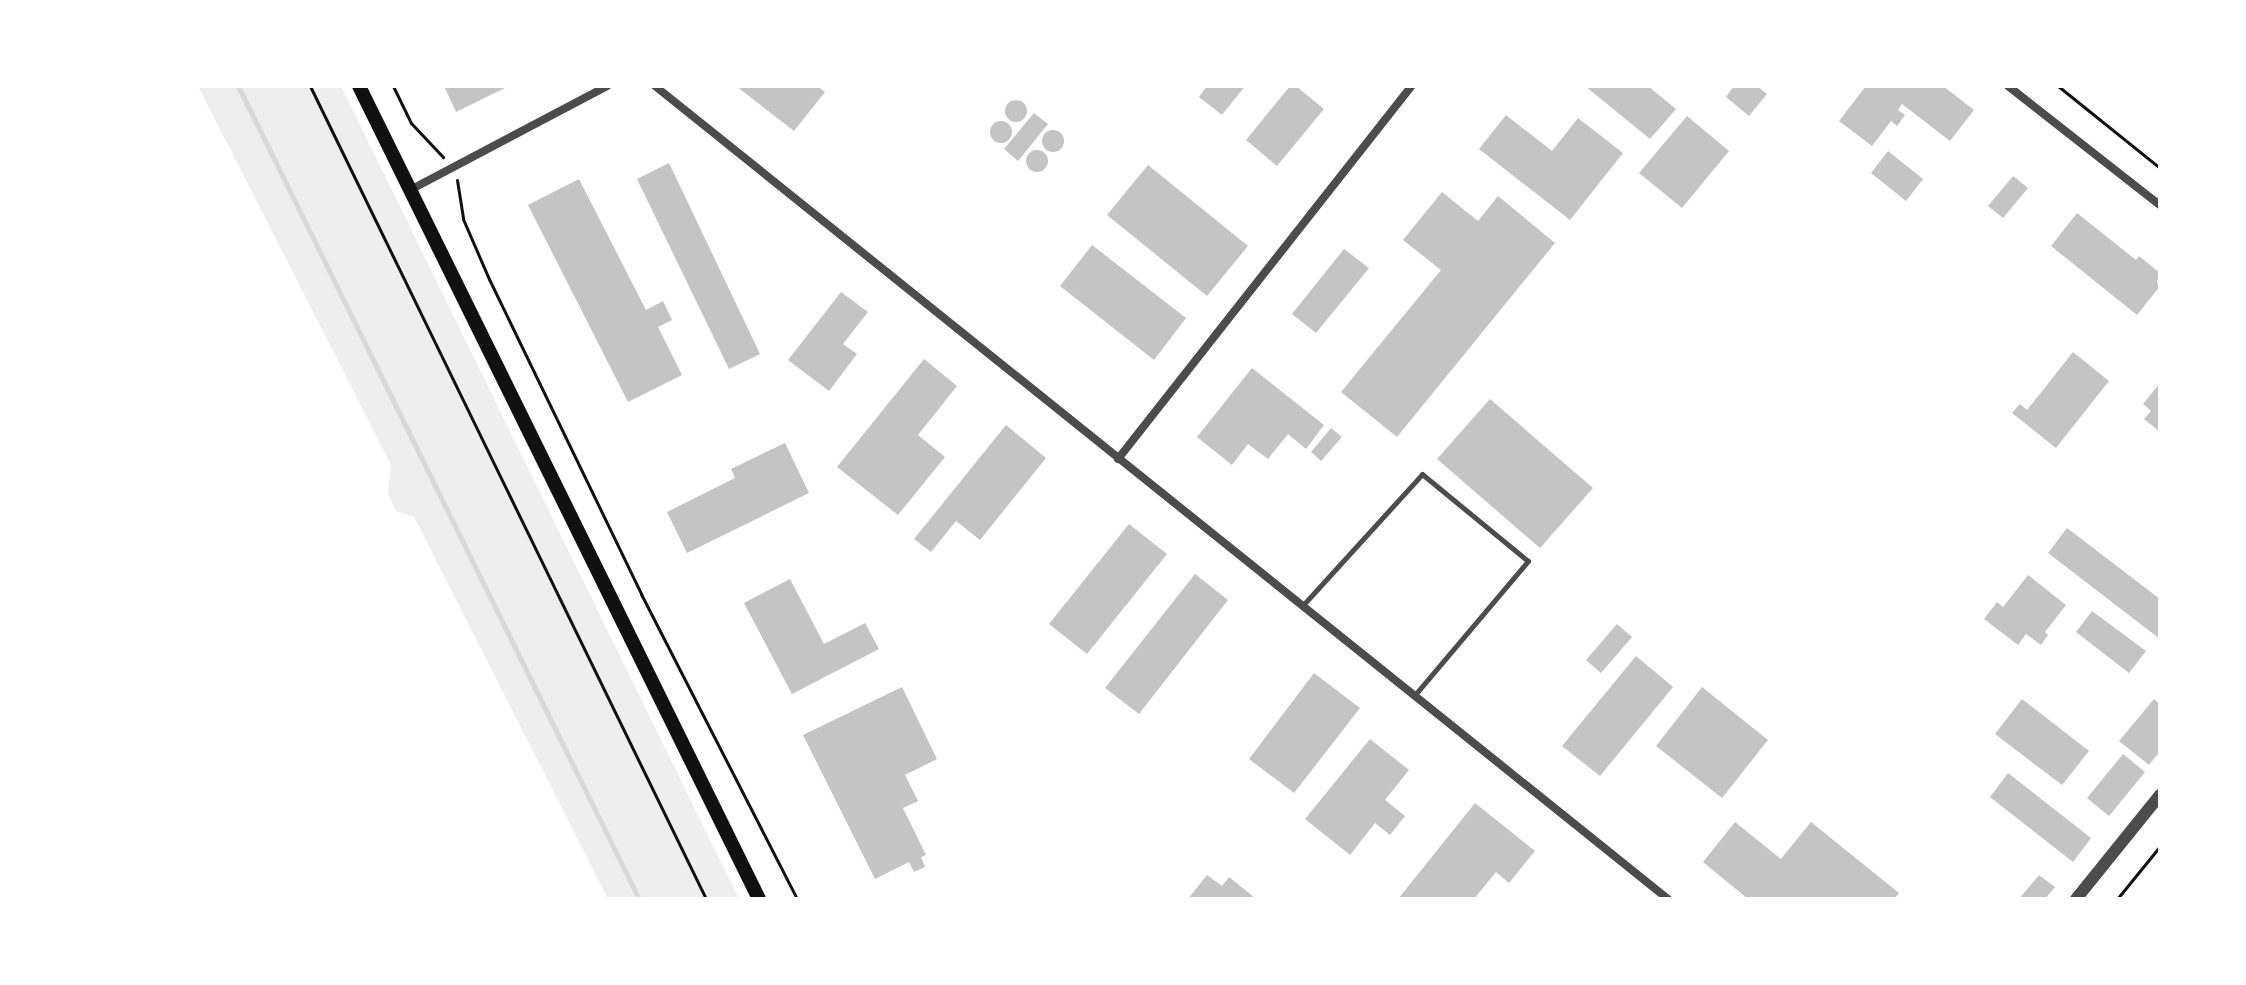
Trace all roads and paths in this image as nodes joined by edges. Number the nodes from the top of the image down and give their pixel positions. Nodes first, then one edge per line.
1 (310, 86) edge
2 (359, 86) edge
3 (393, 86) edge
4 (607, 86) edge
5 (655, 86) edge
6 (1411, 86) edge
7 (2008, 86) edge
8 (2058, 86) edge
9 (2160, 168) edge
10 (455, 169) junction
11 (410, 190) junction
12 (2160, 205) edge
13 (1118, 459) junction
14 (1302, 607) junction
15 (1413, 696) junction
16 (2160, 795) edge
17 (2160, 846) edge
18 (706, 899) edge
19 (759, 899) edge
20 (797, 899) edge
21 (1668, 899) edge
22 (2076, 899) edge
23 (2117, 899) edge

1 - 18 path
2 - 11 main road
3 - 10 path
4 - 10 street
5 - 13 street
6 - 13 street
7 - 12 street
8 - 9 path
10 - 11 street
10 - 20 path
11 - 19 main road
13 - 14 street
14 - 15 street
14 - 15 lane
15 - 21 street
16 - 22 street
17 - 23 path

